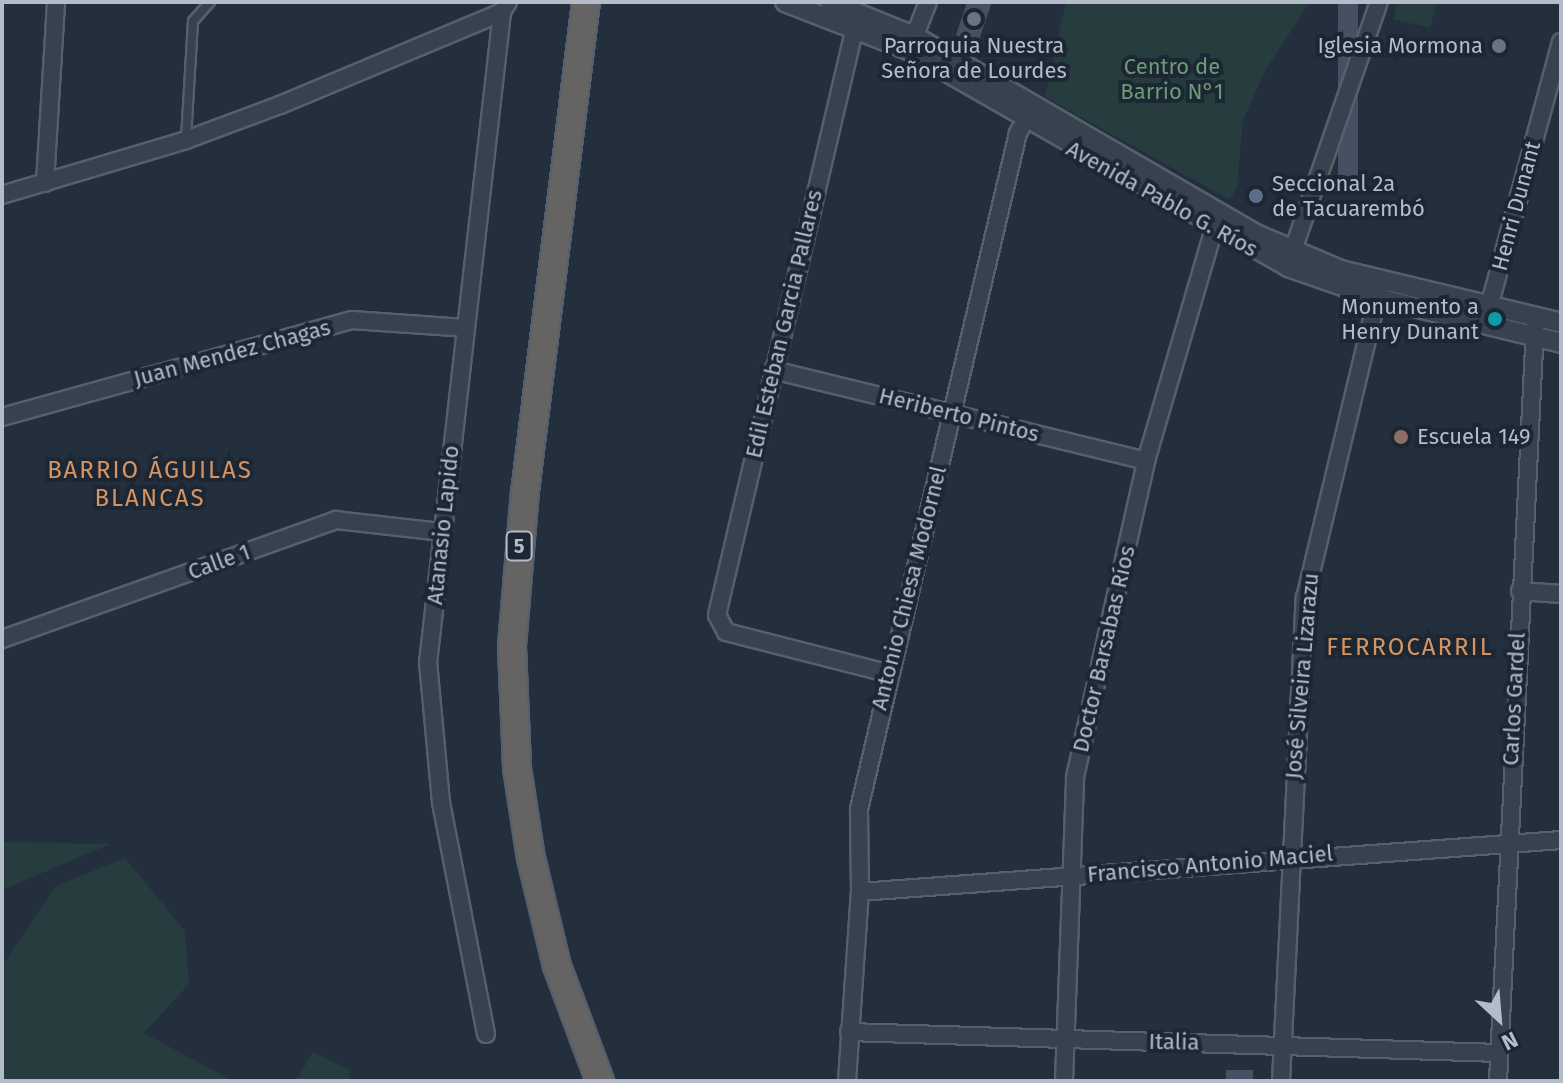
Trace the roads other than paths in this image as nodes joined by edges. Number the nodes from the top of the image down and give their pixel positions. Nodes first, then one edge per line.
1 (56, 2) edge
2 (210, 2) edge
3 (573, 2) edge
4 (586, 2) edge
5 (601, 2) edge
6 (785, 2) edge
7 (830, 2) edge
8 (928, 2) edge
9 (1379, 2) edge
10 (505, 7) edge
11 (855, 27) junction
12 (1561, 42) edge
13 (912, 44) junction
14 (578, 67) junction
15 (1030, 114) junction
16 (186, 140) junction
17 (45, 183) junction
18 (2, 195) edge
19 (1214, 228) junction
20 (1293, 250) junction
21 (1379, 289) junction
22 (1488, 305) junction
23 (1538, 318) junction
24 (1561, 323) edge
25 (1484, 324) junction
26 (465, 328) junction
27 (1533, 337) junction
28 (1561, 343) edge
29 (773, 370) junction
30 (952, 413) junction
31 (2, 417) edge
32 (1146, 461) junction
33 (441, 532) junction
34 (1520, 591) junction
35 (1561, 594) edge
36 (2, 639) edge
37 (887, 673) junction
38 (1506, 840) junction
39 (1561, 840) edge
40 (1288, 857) junction
41 (1071, 875) junction
42 (860, 892) junction
43 (849, 1032) junction
44 (486, 1034) dead end
45 (1066, 1039) junction
46 (1283, 1044) junction
47 (1499, 1053) junction
48 (600, 1081) edge
49 (847, 1081) edge
50 (1064, 1081) edge
51 (1281, 1081) edge
52 (1498, 1081) edge

1 - 17 street
2 - 16 lane
3 - 14 highway
4 - 14 highway, 5
5 - 14 highway
6 - 11 street, Avenida Pablo G. Ríos
7 - 13 street, Avenida Pablo G. Ríos
8 - 13 street
9 - 20 street
10 - 16 street
10 - 26 street, Atanasio Lapido
11 - 13 street, Avenida Pablo G. Ríos
11 - 29 street, Edil Esteban Garcia Pallares
12 - 22 street, Henri Dunant
13 - 15 street, Avenida Pablo G. Ríos
14 - 48 highway, 5
15 - 19 street, Avenida Pablo G. Ríos
15 - 20 street, Avenida Pablo G. Ríos
15 - 30 street, Antonio Chiesa Modornel
16 - 17 street
17 - 18 street
19 - 21 street, Avenida Pablo G. Ríos
19 - 32 street, Doctor Barsabas Ríos
20 - 21 street, Avenida Pablo G. Ríos
21 - 22 street, Avenida Pablo G. Ríos
21 - 25 street, Avenida Pablo G. Ríos
21 - 40 street, José Silveira Lizarazu
22 - 23 street, Avenida Pablo G. Ríos
22 - 25 street, Henri Dunant
23 - 24 street, Avenida Pablo G. Ríos
23 - 27 street, Carlos Gardel
25 - 27 street, Avenida Pablo G. Ríos
26 - 31 street, Juan Mendez Chagas
26 - 33 street, Atanasio Lapido
27 - 28 street, Avenida Pablo G. Ríos
27 - 34 street, Carlos Gardel
29 - 30 street, Heriberto Pintos
29 - 37 street, Edil Esteban Garcia Pallares
30 - 32 street, Heriberto Pintos
30 - 37 street, Antonio Chiesa Modornel
32 - 41 street, Doctor Barsabas Ríos
33 - 36 street, Calle 1
33 - 44 street, Atanasio Lapido
34 - 35 street
34 - 38 street, Carlos Gardel
37 - 42 street, Antonio Chiesa Modornel
38 - 39 street, Francisco Antonio Maciel
38 - 40 street, Francisco Antonio Maciel
38 - 47 street, Carlos Gardel
40 - 41 street, Francisco Antonio Maciel
40 - 46 street, José Silveira Lizarazu
41 - 42 street, Francisco Antonio Maciel
41 - 45 street, Doctor Barsabas Ríos
42 - 43 street, Antonio Chiesa Modornel
43 - 45 street, Italia
43 - 49 street, Antonio Chiesa Modornel
45 - 46 street, Italia
45 - 50 street, Doctor Barsabas Ríos
46 - 47 street, Italia
46 - 51 street, José Silveira Lizarazu
47 - 52 street, Carlos Gardel

